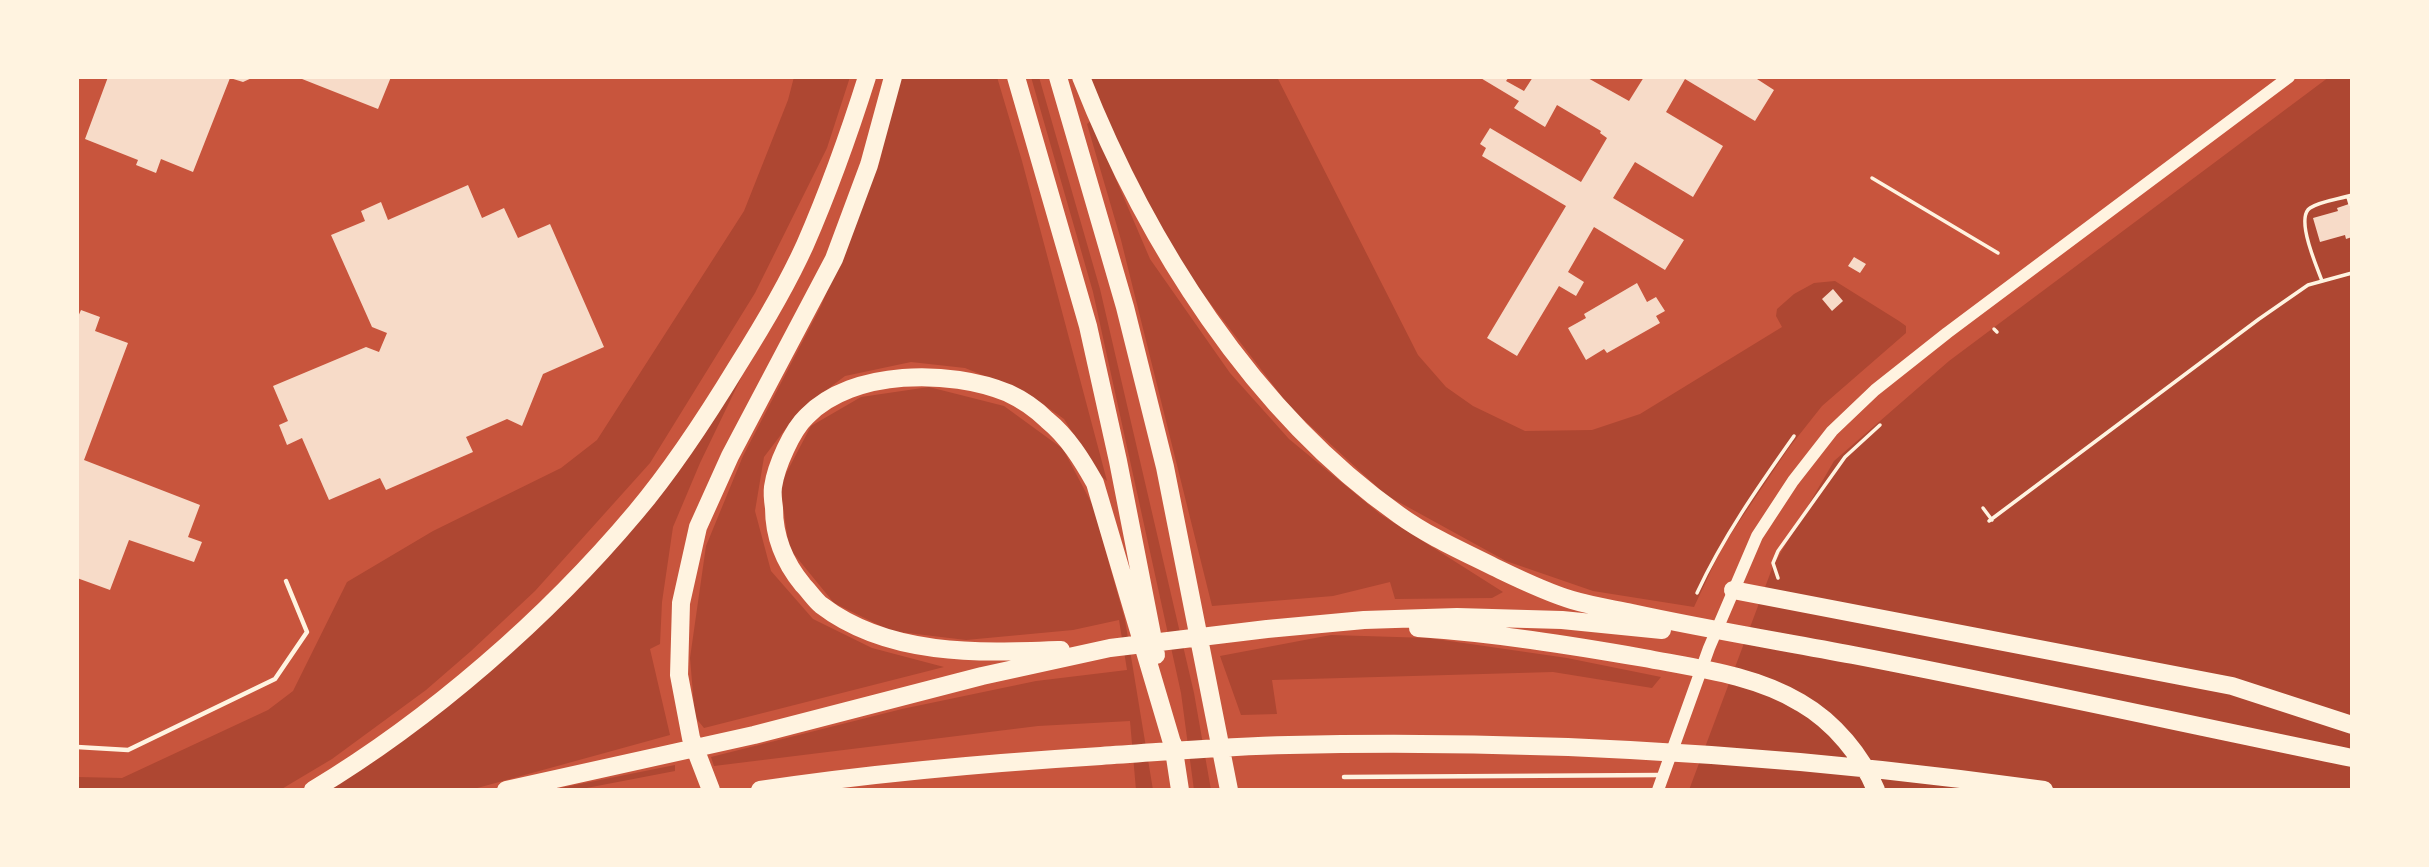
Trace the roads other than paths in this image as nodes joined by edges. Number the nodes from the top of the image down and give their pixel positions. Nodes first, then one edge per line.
1 (867, 77) edge
2 (893, 77) edge
3 (1016, 77) edge
4 (1058, 77) edge
5 (1081, 77) edge
6 (2289, 77) edge
7 (286, 581) dead end
8 (1733, 590) junction
9 (1267, 629) junction
10 (1110, 648) junction
11 (1853, 655) junction
12 (2352, 725) edge
13 (77, 747) edge
14 (1175, 753) junction
15 (2352, 758) edge
16 (1662, 775) junction
17 (1344, 777) dead end
18 (313, 790) edge
19 (506, 790) edge
20 (711, 790) edge
21 (760, 790) edge
22 (1180, 790) edge
23 (1229, 790) edge
24 (1658, 790) edge
25 (1876, 790) edge
26 (2044, 790) edge

1 - 18 highway
2 - 20 highway
3 - 14 highway
4 - 23 highway
5 - 11 highway
6 - 8 main road
7 - 13 lane
8 - 12 highway
8 - 16 main road
9 - 10 highway
9 - 11 highway
9 - 25 highway
10 - 14 highway
10 - 19 highway
11 - 15 highway
14 - 22 highway
16 - 17 lane
16 - 24 main road
21 - 26 highway

